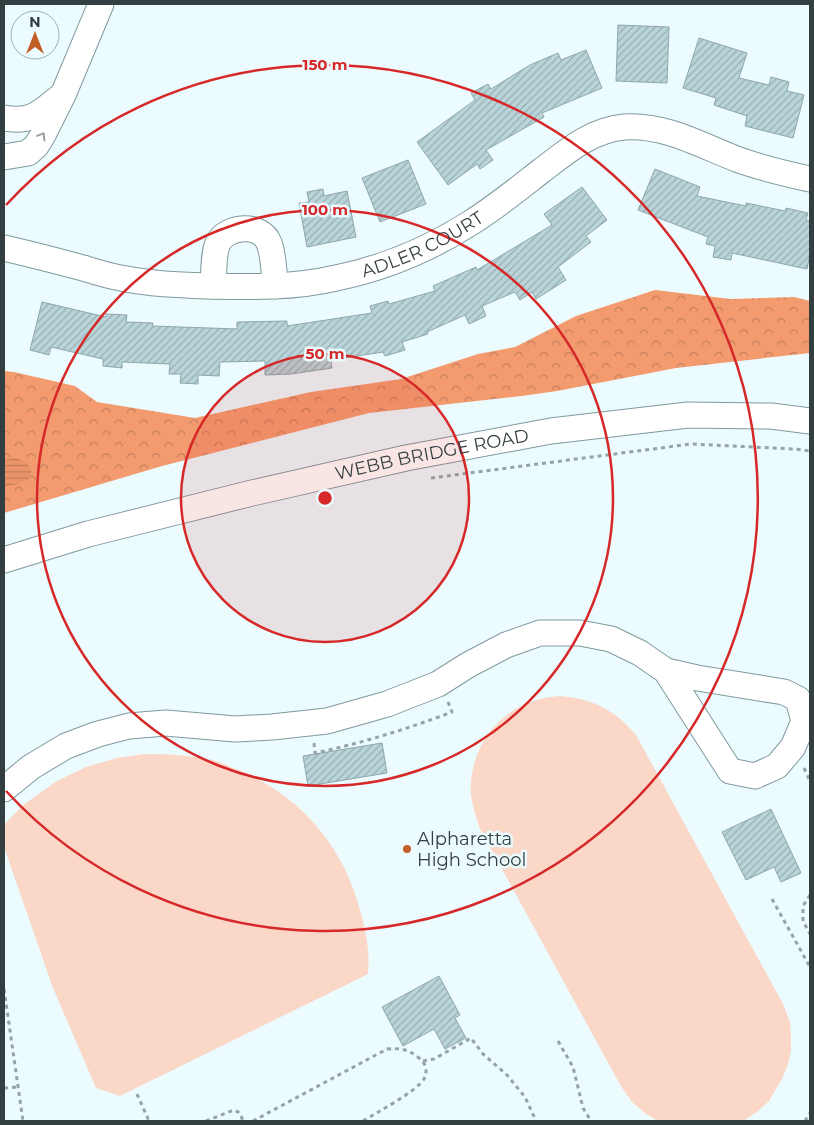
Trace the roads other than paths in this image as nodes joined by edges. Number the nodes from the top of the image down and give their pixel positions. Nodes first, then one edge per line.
1 (101, 4) edge
2 (63, 95) junction
3 (4, 118) edge
4 (4, 158) edge
5 (810, 179) edge
6 (4, 248) edge
7 (213, 286) junction
8 (275, 286) junction
9 (810, 421) edge
10 (4, 560) edge
11 (666, 671) junction
12 (4, 789) edge

1 - 2 street
2 - 3 street
4 -> 2 street
5 - 8 street, ADLER COURT
6 - 7 street, ADLER COURT
7 - 8 street, ADLER COURT
7 - 8 street
9 - 10 street, WEBB BRIDGE ROAD
11 - 11 street
11 - 12 street

